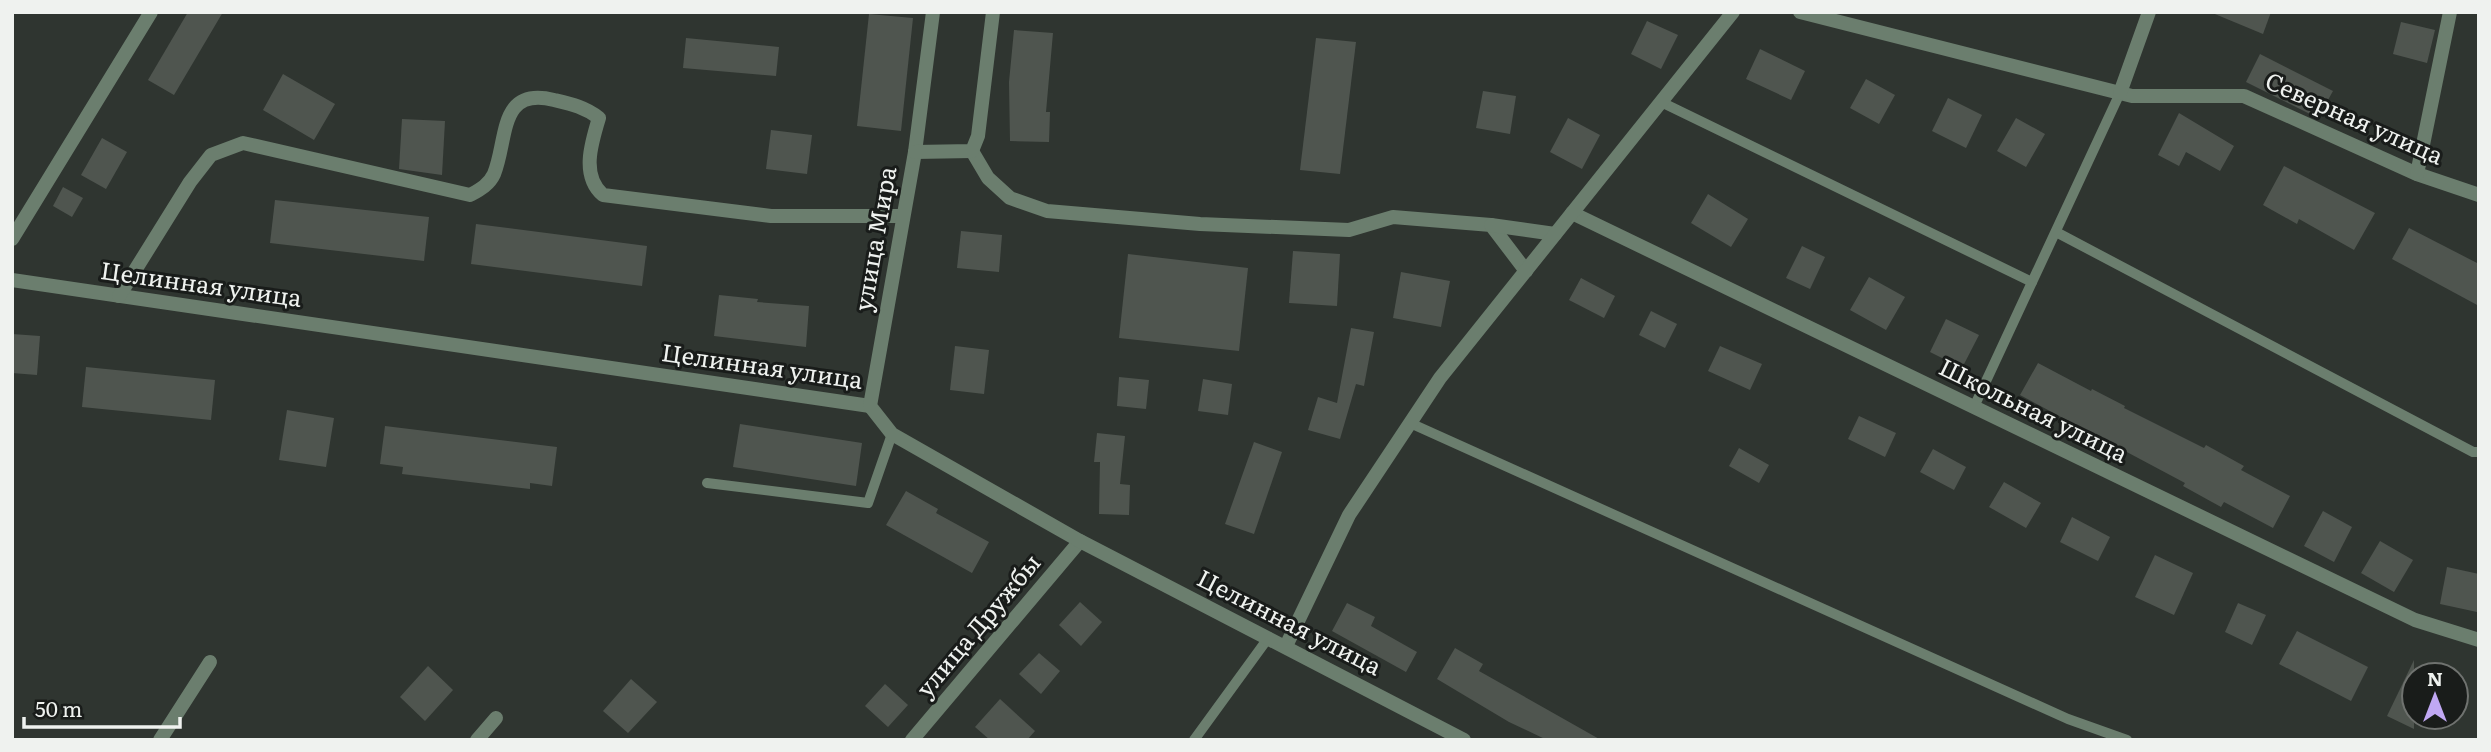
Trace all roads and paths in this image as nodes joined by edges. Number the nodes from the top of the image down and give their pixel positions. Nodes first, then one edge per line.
1 (151, 12) edge
2 (933, 12) edge
3 (993, 12) edge
4 (1723, 12) edge
5 (1733, 12) edge
6 (1800, 12) edge
7 (2149, 12) edge
8 (2450, 12) edge
9 (1707, 45) junction
10 (2120, 93) junction
11 (1661, 102) junction
12 (915, 152) junction
13 (972, 152) junction
14 (2417, 174) junction
15 (2479, 195) edge
16 (1572, 213) junction
17 (903, 216) junction
18 (1491, 225) junction
19 (2056, 232) junction
20 (1555, 234) junction
21 (12, 239) edge
22 (1526, 271) junction
23 (12, 280) edge
24 (2032, 282) junction
25 (119, 296) junction
26 (870, 406) junction
27 (1974, 407) junction
28 (1410, 423) junction
29 (892, 434) junction
30 (2479, 452) edge
31 (706, 483) dead end
32 (1080, 541) junction
33 (1269, 637) junction
34 (2479, 640) edge
35 (1286, 646) junction
36 (210, 662) dead end
37 (496, 718) dead end
38 (160, 740) edge
39 (477, 740) edge
40 (912, 740) edge
41 (1194, 740) edge
42 (1464, 740) edge
43 (2127, 740) edge

1 - 21 street
2 - 12 street
3 - 13 street
4 - 9 lane
5 - 9 street
6 - 10 street, Северная улица
7 - 10 street
8 - 14 street
9 - 11 street
10 - 14 street, Северная улица
10 - 19 lane
11 - 16 street
11 - 24 lane
12 - 13 street, улица Мира
12 - 17 street, улица Мира
13 - 18 street
14 - 15 street, Северная улица
16 - 20 street
16 - 27 street, Школьная улица
17 - 25 street
17 - 26 street, улица Мира
18 - 20 street
18 - 22 street
19 - 24 lane
19 - 30 lane
20 - 22 street
22 - 28 street
23 - 25 street, Целинная улица
24 - 27 lane
25 - 26 street, Целинная улица
26 - 29 street, Целинная улица
27 - 34 street, Школьная улица
28 - 35 street
28 - 43 lane
29 - 31 lane
29 - 32 street, Целинная улица
32 - 33 street, Целинная улица
32 - 40 street, улица Дружбы
33 - 35 street, Целинная улица
33 - 41 lane
35 - 42 street, Целинная улица
36 - 38 street
37 - 39 street

